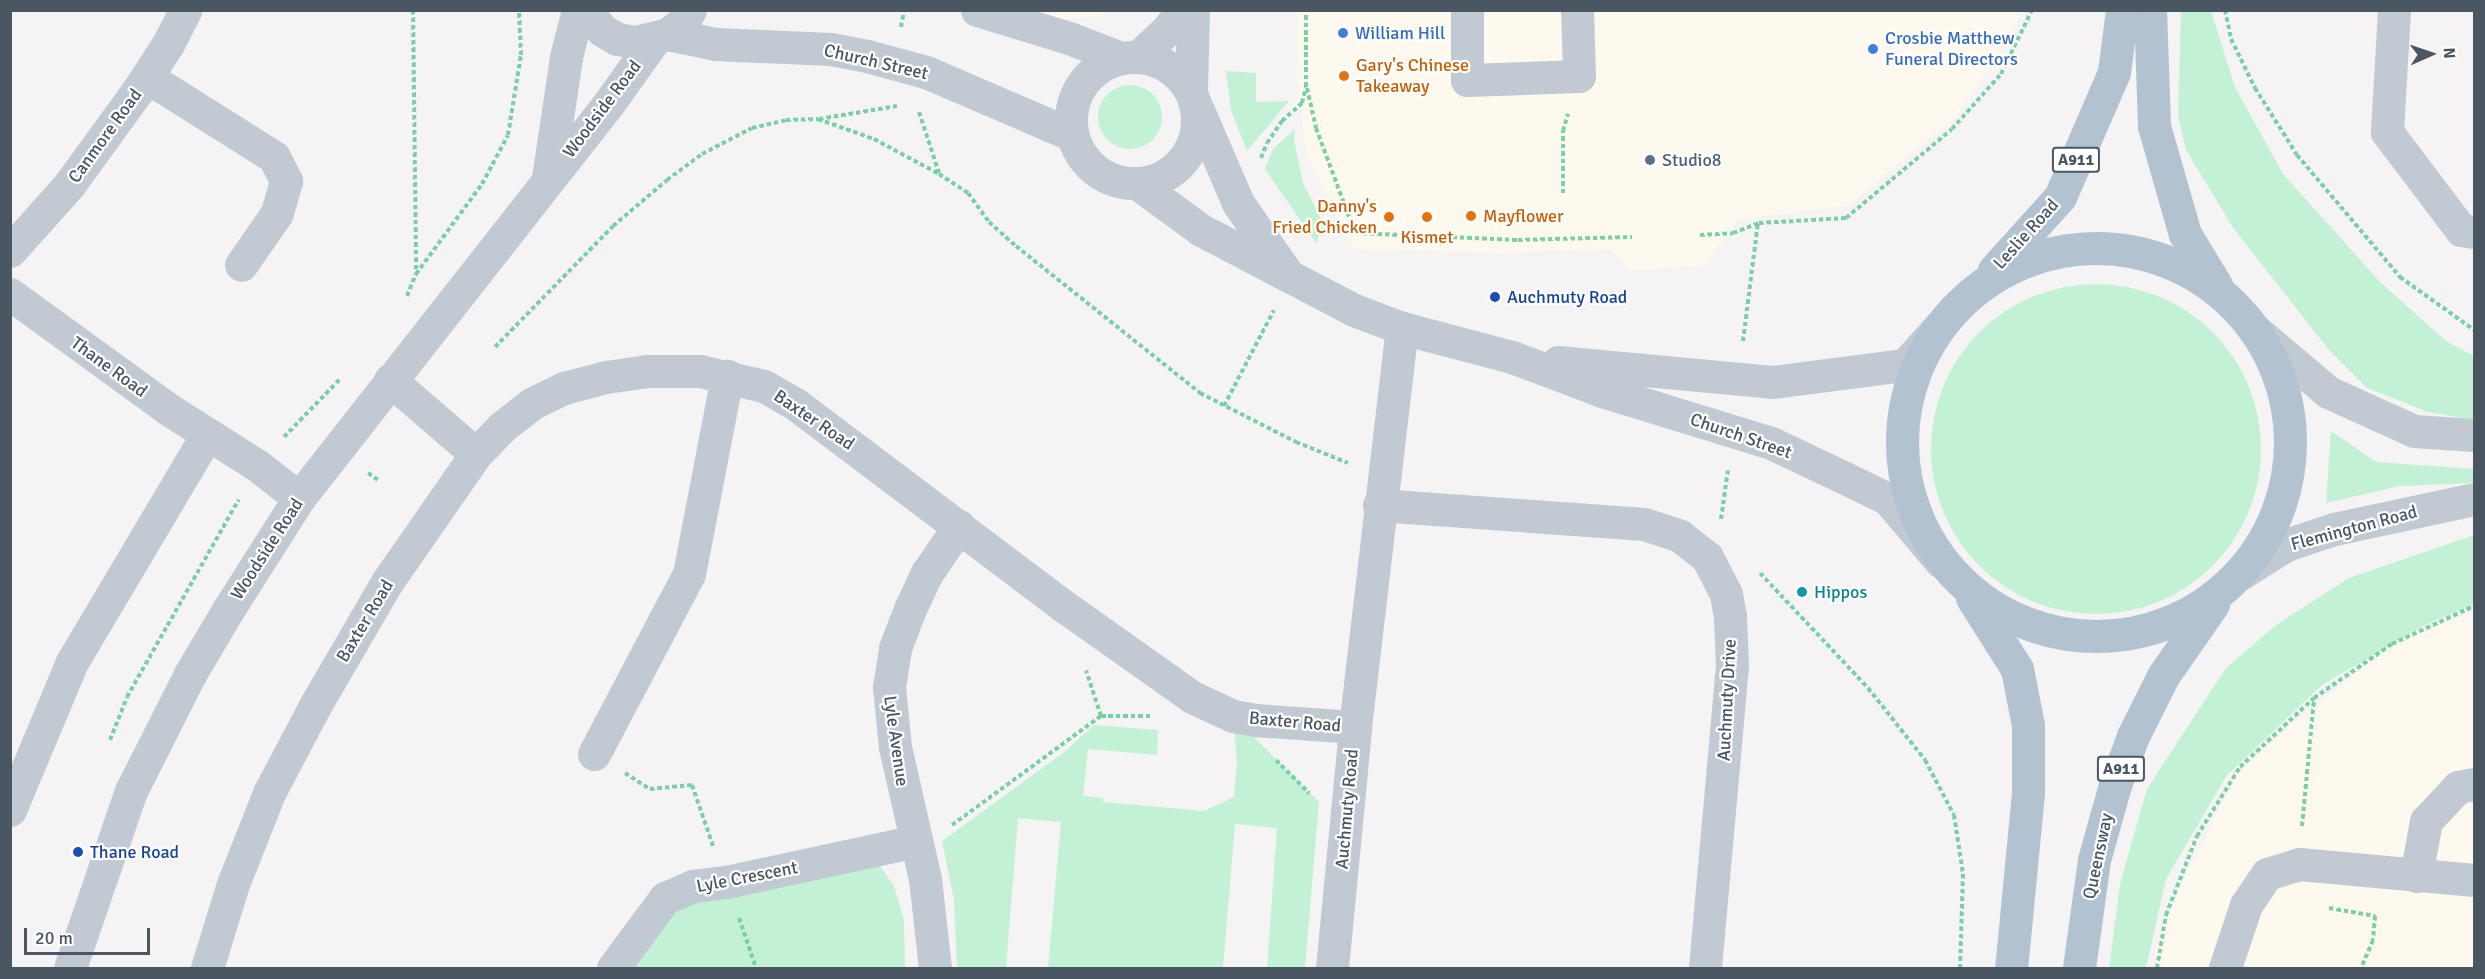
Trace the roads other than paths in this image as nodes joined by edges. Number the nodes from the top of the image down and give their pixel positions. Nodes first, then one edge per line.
1 (185, 10) edge
2 (578, 10) edge
3 (585, 10) edge
4 (690, 10) edge
5 (977, 10) edge
6 (1182, 10) edge
7 (1193, 10) edge
8 (1467, 10) edge
9 (1578, 10) edge
10 (2122, 10) edge
11 (2150, 10) edge
12 (2394, 10) edge
13 (661, 37) junction
14 (1129, 57) junction
15 (147, 76) junction
16 (1194, 100) junction
17 (1072, 135) junction
18 (548, 178) junction
19 (1138, 184) junction
20 (2475, 232) edge
21 (10, 251) edge
22 (241, 265) dead end
23 (1290, 278) junction
24 (1981, 285) junction
25 (2216, 285) junction
26 (10, 294) edge
27 (1940, 326) junction
28 (1402, 328) junction
29 (2255, 330) junction
30 (1512, 357) junction
31 (728, 376) junction
32 (390, 380) junction
33 (207, 435) junction
34 (2475, 435) edge
35 (476, 454) junction
36 (299, 498) junction
37 (2475, 499) edge
38 (1379, 505) junction
39 (958, 526) junction
40 (1941, 562) junction
41 (2230, 583) junction
42 (1965, 588) junction
43 (1355, 727) junction
44 (594, 754) road end
45 (2475, 784) edge
46 (10, 810) edge
47 (916, 846) junction
48 (2416, 876) junction
49 (2475, 880) edge
50 (70, 969) edge
51 (207, 969) edge
52 (613, 969) edge
53 (935, 969) edge
54 (1332, 969) edge
55 (1705, 969) edge
56 (2011, 969) edge
57 (2079, 969) edge
58 (2225, 969) edge

1 - 15 street, Canmore Road
2 - 18 street, Woodside Road
3 - 13 street, Church Street
4 - 13 street, Woodside Road
5 - 14 street
6 - 14 street
7 - 16 street
8 - 9 street
10 - 24 main road, Leslie Road / A911
11 - 25 main road, A911
12 - 20 street
13 - 17 street, Church Street
13 - 18 street, Woodside Road
14 - 16 street
14 - 17 street
15 - 21 street, Canmore Road
15 - 22 street
16 - 19 street
16 - 23 street, Church Street
17 - 19 street
18 - 32 street, Woodside Road
19 - 23 street, Church Street
23 - 28 street, Church Street
24 - 25 main road, A911
24 - 27 main road, A911
25 - 29 main road, A911
26 - 33 street, Thane Road
27 - 30 street, Church Street
27 - 40 main road, A911
28 - 30 street, Church Street
28 - 38 street, Auchmuty Road
29 - 34 street
29 - 41 main road, A911
30 - 40 street, Church Street
31 - 35 street, Baxter Road
31 - 39 street, Baxter Road
31 - 44 street
32 - 35 street
32 - 36 street, Woodside Road
33 - 36 street, Thane Road
33 - 46 street
35 - 51 street, Baxter Road
36 - 50 street, Woodside Road
37 - 41 street, Flemington Road
38 - 43 street, Auchmuty Road
38 - 55 street, Auchmuty Drive
39 - 43 street, Baxter Road
39 - 47 street, Lyle Avenue
40 - 42 main road, A911
41 - 42 main road, A911
41 - 57 main road, Queensway / A911
42 - 56 main road, A911
43 - 54 street, Auchmuty Road
45 - 48 street
47 - 52 street, Lyle Crescent
47 - 53 street, Lyle Avenue
48 - 49 street
48 - 58 street

